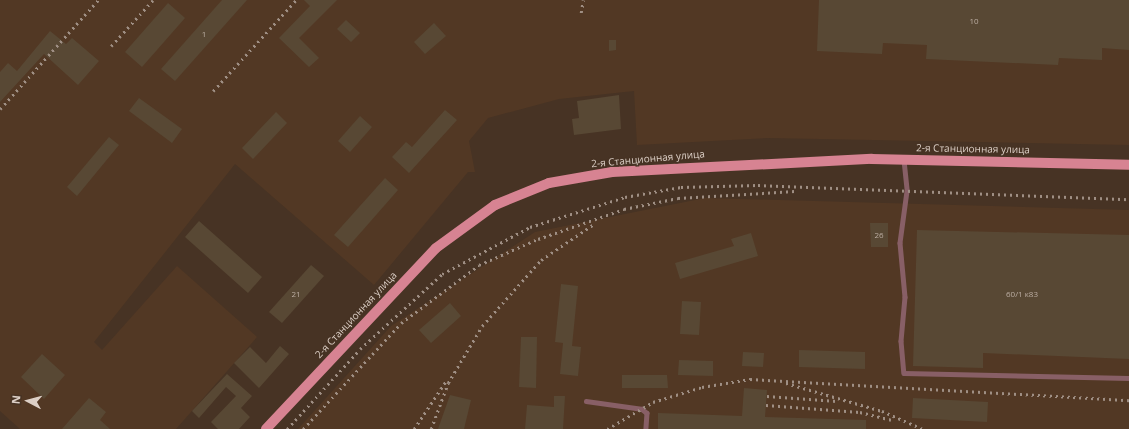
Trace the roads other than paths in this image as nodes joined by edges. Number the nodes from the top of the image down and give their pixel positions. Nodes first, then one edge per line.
1 (904, 160) junction
2 (1129, 165) edge
3 (1129, 378) edge
4 (586, 402) dead end
5 (266, 429) edge
6 (646, 429) edge

1 - 2 main road, 2-я Станционная улица
1 - 3 lane
1 - 5 main road, 2-я Станционная улица
4 - 6 lane

